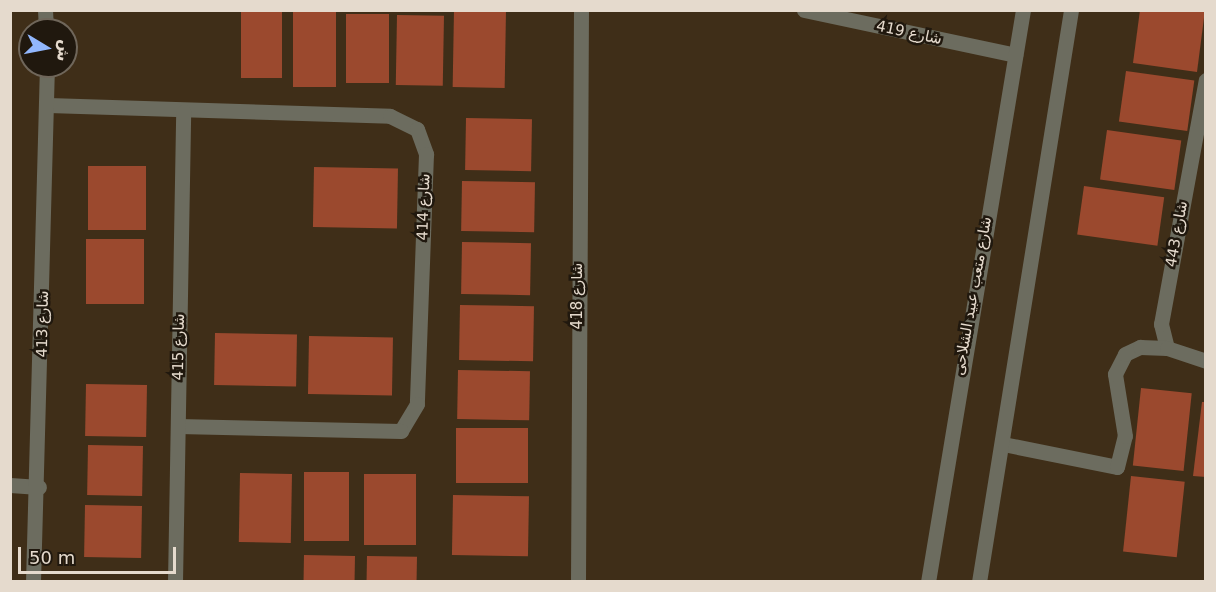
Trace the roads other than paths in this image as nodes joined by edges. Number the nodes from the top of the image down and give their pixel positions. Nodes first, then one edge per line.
1 (581, 10) edge
2 (804, 10) edge
3 (1023, 10) edge
4 (1071, 10) edge
5 (1015, 55) junction
6 (47, 78) edge
7 (1206, 80) edge
8 (48, 105) junction
9 (183, 112) junction
10 (1167, 348) junction
11 (1206, 361) edge
12 (178, 426) junction
13 (1003, 444) junction
14 (10, 485) edge
15 (39, 487) junction
16 (33, 582) edge
17 (176, 582) edge
18 (578, 582) edge
19 (928, 582) edge
20 (979, 582) edge

1 - 18 street, شارع 418
2 - 5 street, شارع 419
3 - 5 street, شارع متعب عبيد الشلاحى
4 - 13 street
5 - 19 street, شارع متعب عبيد الشلاحى
6 - 8 street, شارع 413
7 - 10 street, شارع 443
8 - 9 street, شارع 414
8 - 15 street, شارع 413
9 - 12 street, شارع 415
9 - 12 street, شارع 414
10 - 11 street
10 - 13 street
12 - 17 street, شارع 415
13 - 20 street
14 - 15 street
15 - 16 street, شارع 413

